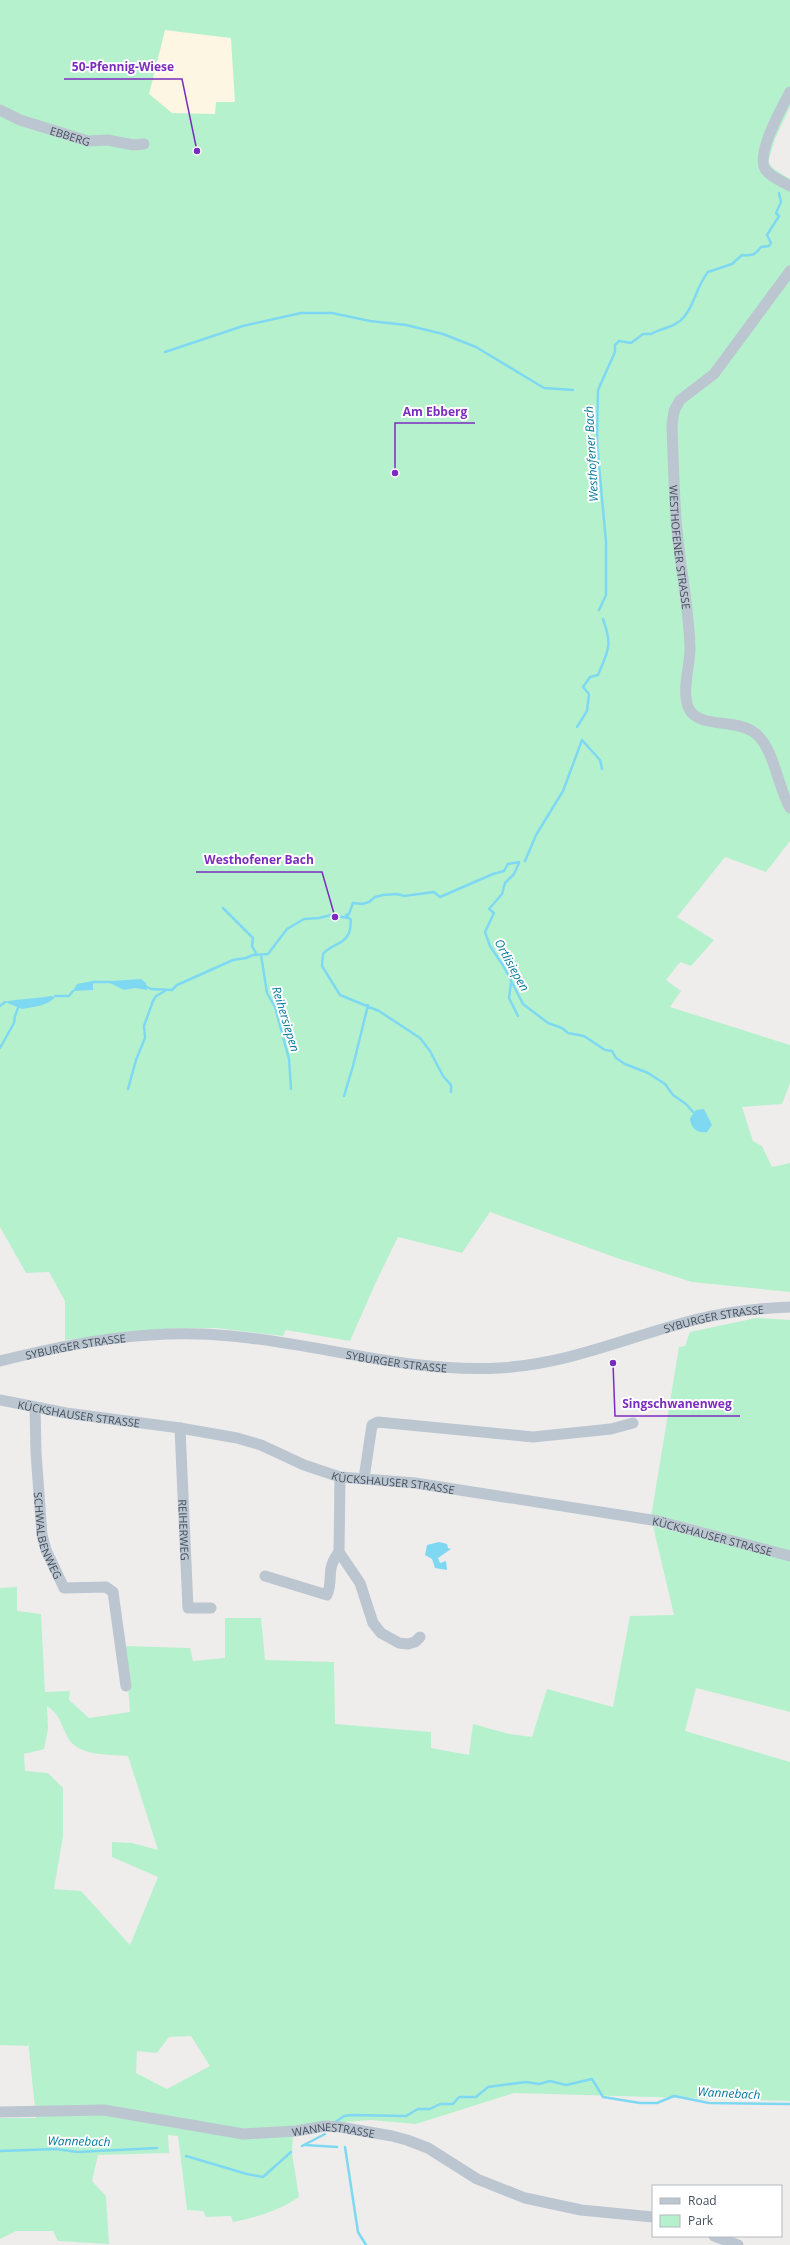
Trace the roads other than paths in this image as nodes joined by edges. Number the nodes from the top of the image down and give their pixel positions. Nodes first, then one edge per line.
1 (790, 92) edge
2 (0, 110) edge
3 (144, 144) dead end
4 (790, 186) edge
5 (790, 271) edge
6 (790, 808) edge
7 (790, 1308) edge
8 (0, 1361) edge
9 (0, 1400) edge
10 (36, 1407) junction
11 (633, 1423) dead end
12 (180, 1428) junction
13 (340, 1477) junction
14 (364, 1478) junction
15 (339, 1552) junction
16 (790, 1556) edge
17 (265, 1576) dead end
18 (211, 1608) dead end
19 (420, 1638) dead end
20 (126, 1686) dead end
21 (0, 2112) edge
22 (652, 2218) edge
23 (717, 2237) edge
24 (738, 2245) edge

1 - 4 street
2 - 3 street, EBBERG
5 - 6 street, WESTHOFENER STRASSE
7 - 8 street, SYBURGER STRASSE
9 - 10 street, KÜCKSHAUSER STRASSE
10 - 12 street, KÜCKSHAUSER STRASSE
10 - 20 street, SCHWALBENWEG
11 - 14 street
12 - 13 street, KÜCKSHAUSER STRASSE
12 - 18 street, REIHERWEG
13 - 14 street, KÜCKSHAUSER STRASSE
13 - 15 street
14 - 16 street, KÜCKSHAUSER STRASSE
15 - 17 street
15 - 19 street
21 - 22 street, WANNESTRASSE
23 - 24 street

